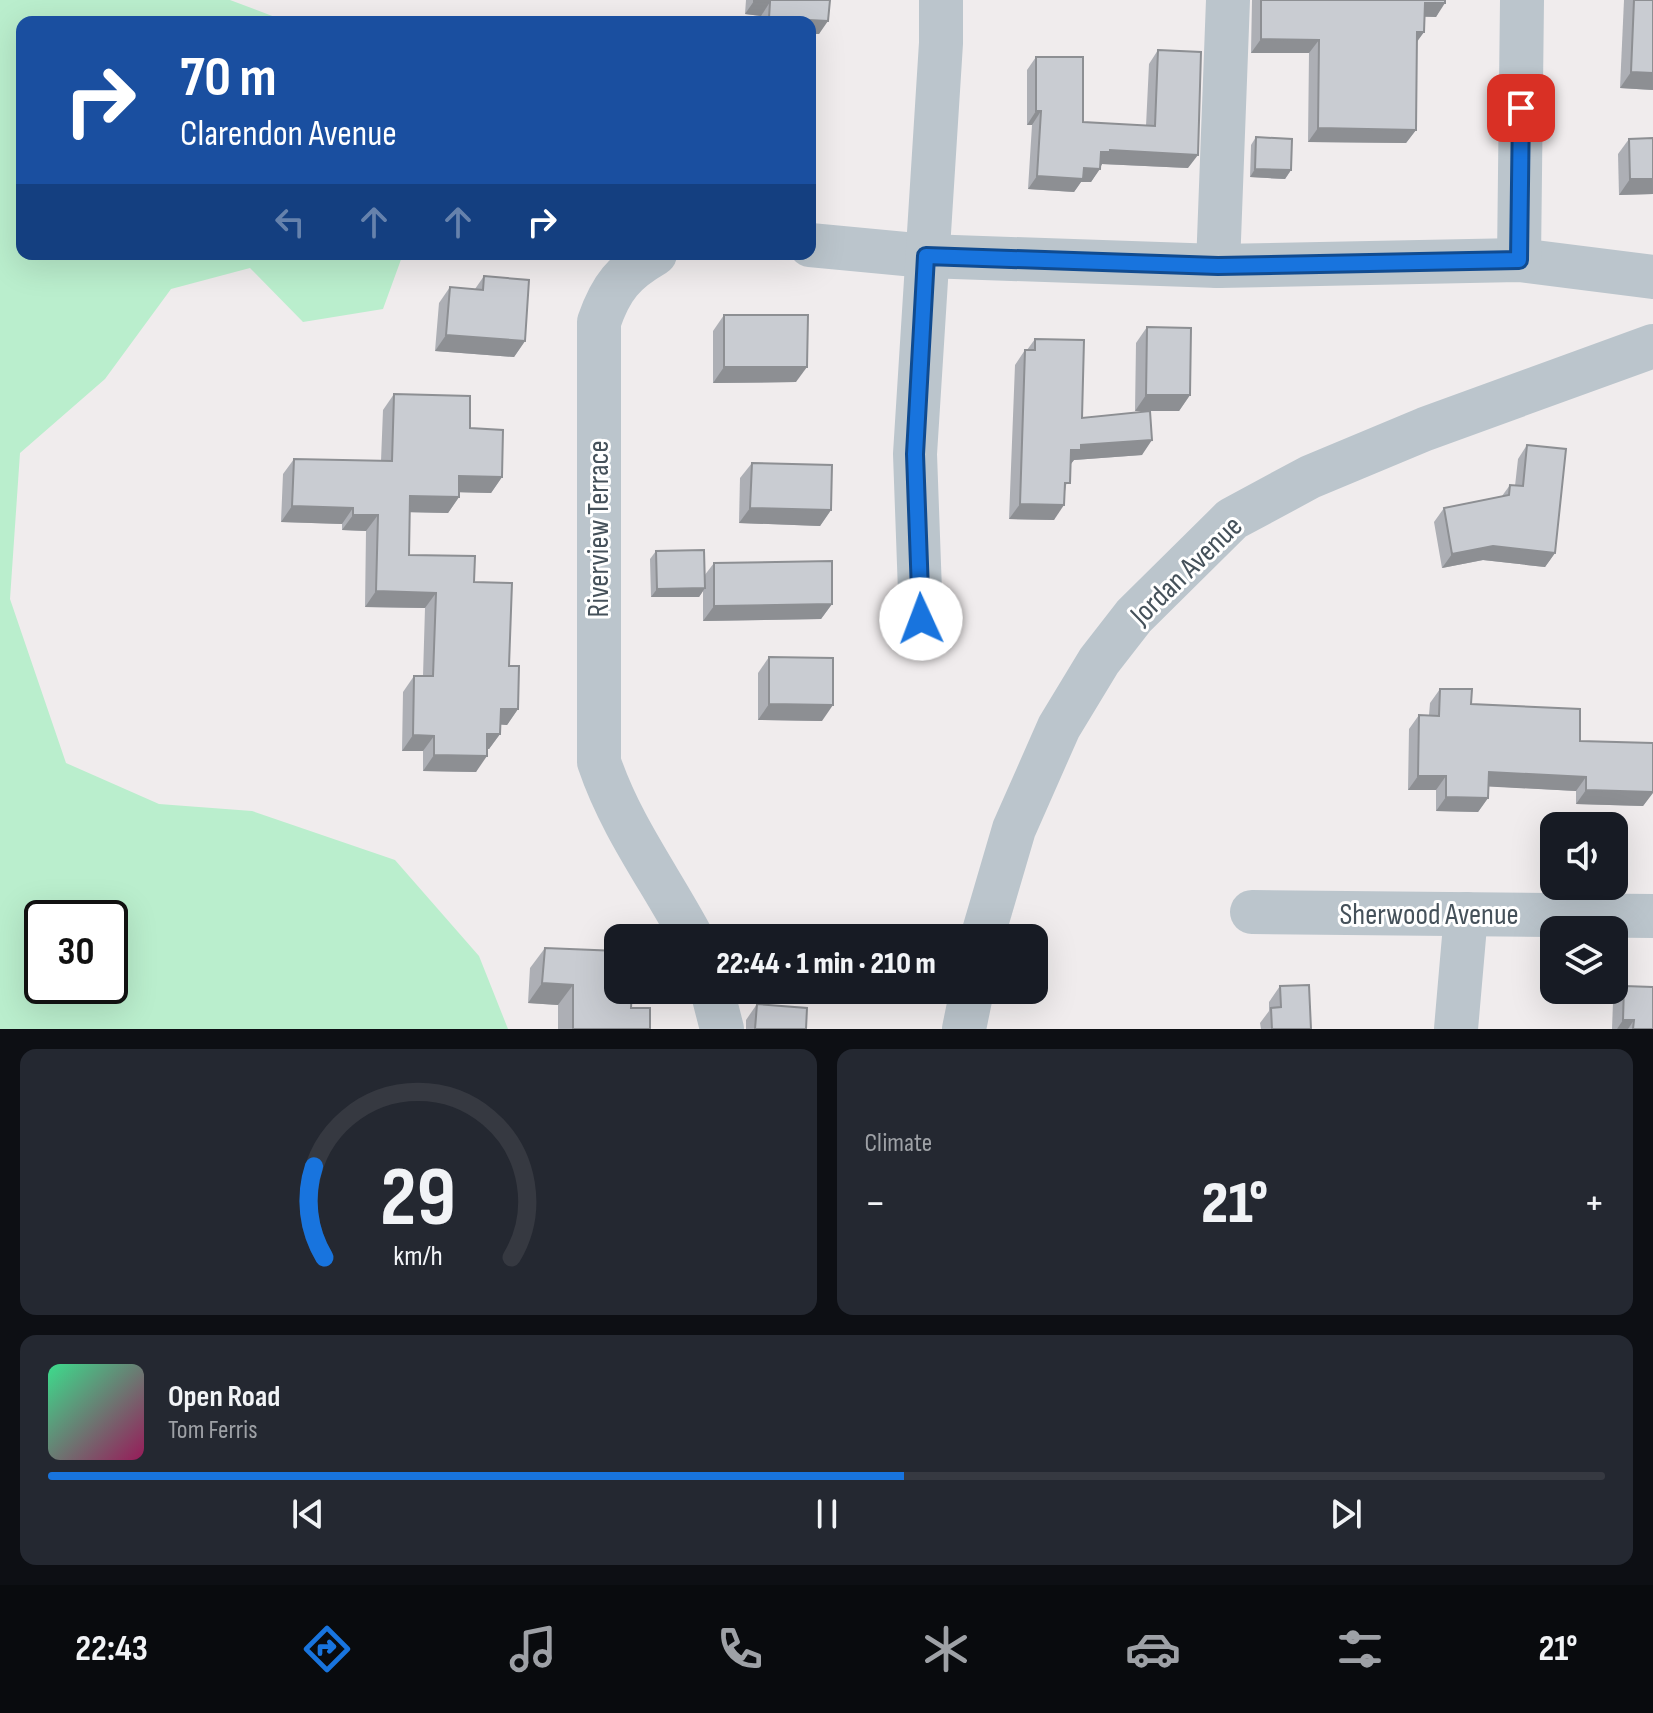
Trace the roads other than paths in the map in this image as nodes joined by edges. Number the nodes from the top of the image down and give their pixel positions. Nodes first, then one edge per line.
1 (941, 0) edge
2 (1228, 0) edge
3 (1522, 0) edge
4 (816, 246) edge
5 (926, 256) junction
6 (645, 260) edge
7 (1519, 260) junction
8 (1218, 266) junction
9 (1653, 277) edge
10 (1653, 346) edge
11 (921, 619) dead end
12 (1252, 912) dead end
13 (1466, 914) junction
14 (1653, 916) edge
15 (685, 924) edge
16 (986, 924) edge
17 (716, 1004) edge
18 (969, 1004) edge
19 (722, 1029) edge
20 (964, 1029) edge
21 (1456, 1029) edge

1 - 5 street
2 - 8 street
3 - 7 street
4 - 5 street
5 - 8 street
5 - 11 street
6 - 15 street, Riverview Terrace
7 - 8 street
7 - 9 street
10 - 16 street, Jordan Avenue
12 - 13 street, Sherwood Avenue
13 - 14 street, Sherwood Avenue
13 - 21 street
17 - 19 street
18 - 20 street

